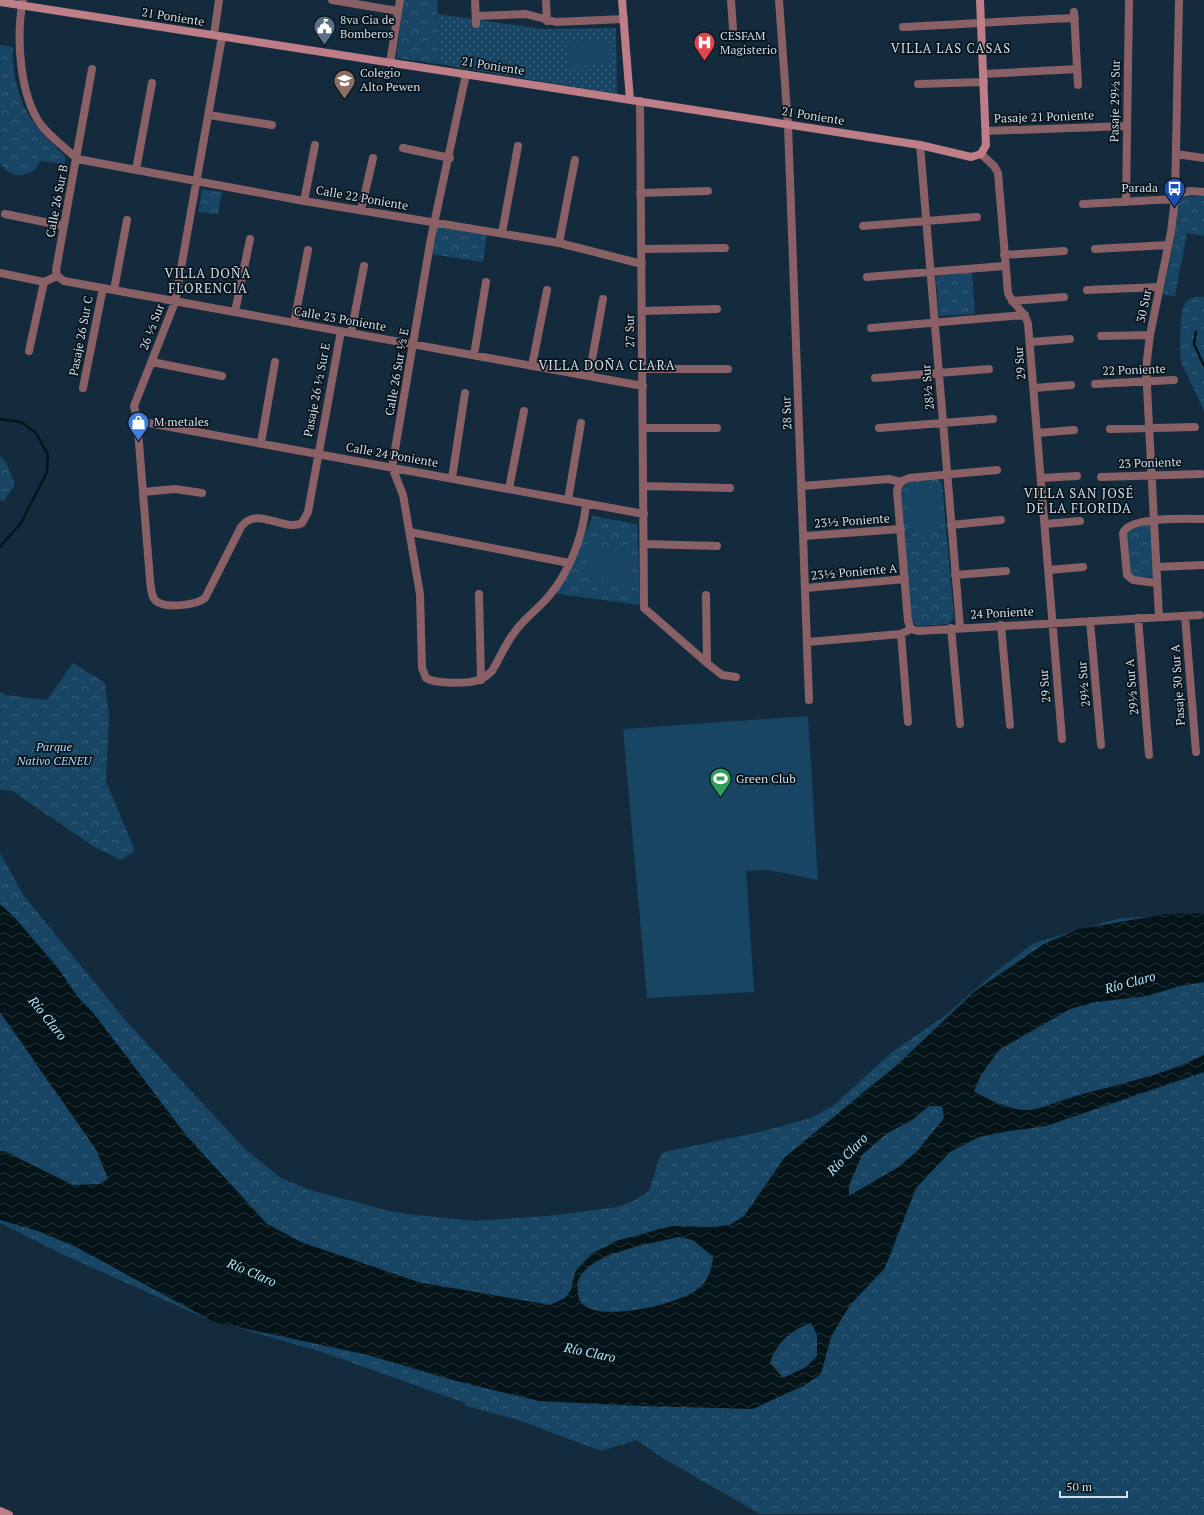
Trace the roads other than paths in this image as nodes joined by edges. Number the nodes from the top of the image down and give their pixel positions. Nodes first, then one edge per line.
1 (219, 0) edge
2 (332, 0) edge
3 (400, 0) edge
4 (475, 0) edge
5 (546, 0) edge
6 (622, 0) edge
7 (731, 0) edge
8 (779, 0) edge
9 (980, 0) edge
10 (1129, 0) edge
11 (1179, 0) edge
12 (0, 2) edge
13 (23, 3) edge
14 (398, 11) junction
15 (624, 19) junction
16 (547, 21) junction
17 (981, 22) junction
18 (903, 28) dead end
19 (733, 29) dead end
20 (218, 36) junction
21 (390, 63) junction
22 (92, 69) dead end
23 (1077, 69) junction
24 (466, 74) junction
25 (984, 78) junction
26 (152, 83) dead end
27 (918, 84) dead end
28 (1078, 85) dead end
29 (630, 100) junction
30 (640, 102) junction
31 (208, 115) junction
32 (788, 124) junction
33 (272, 125) dead end
34 (1127, 126) junction
35 (986, 131) junction
36 (315, 145) dead end
37 (920, 145) junction
38 (518, 146) dead end
39 (403, 148) dead end
40 (981, 154) junction
41 (1176, 154) junction
42 (373, 158) dead end
43 (450, 158) junction
44 (1204, 158) edge
45 (77, 159) junction
46 (575, 160) dead end
47 (136, 170) junction
48 (197, 181) junction
49 (708, 190) dead end
50 (1204, 192) edge
51 (640, 193) junction
52 (1175, 197) junction
53 (304, 201) junction
54 (1126, 202) junction
55 (1083, 204) dead end
56 (361, 210) junction
57 (5, 214) dead end
58 (977, 217) dead end
59 (127, 220) dead end
60 (927, 221) junction
61 (434, 223) junction
62 (64, 226) junction
63 (864, 226) dead end
64 (502, 233) junction
65 (250, 239) dead end
66 (559, 243) junction
67 (1168, 245) junction
68 (725, 248) dead end
69 (642, 249) junction
70 (1095, 249) dead end
71 (308, 250) dead end
72 (1064, 251) dead end
73 (1004, 255) junction
74 (642, 264) junction
75 (364, 266) dead end
76 (1004, 266) junction
77 (931, 272) junction
78 (0, 273) edge
79 (57, 276) junction
80 (867, 277) dead end
81 (44, 282) junction
82 (486, 282) dead end
83 (1160, 287) junction
84 (103, 288) junction
85 (114, 290) junction
86 (547, 290) dead end
87 (1087, 290) dead end
88 (1064, 297) dead end
89 (603, 299) dead end
90 (1012, 301) junction
91 (175, 302) junction
92 (717, 308) dead end
93 (642, 311) junction
94 (235, 312) junction
95 (1025, 315) junction
96 (294, 323) junction
97 (935, 323) junction
98 (871, 328) dead end
99 (341, 331) junction
100 (351, 333) junction
101 (1150, 334) junction
102 (1101, 336) dead end
103 (1070, 339) dead end
104 (1030, 342) junction
105 (414, 344) junction
106 (29, 351) dead end
107 (474, 355) junction
108 (152, 362) junction
109 (275, 362) dead end
110 (532, 366) junction
111 (643, 369) junction
112 (728, 369) dead end
113 (989, 369) dead end
114 (939, 373) junction
115 (222, 376) dead end
116 (589, 376) junction
117 (876, 378) dead end
118 (1174, 380) dead end
119 (1147, 382) junction
120 (1096, 384) dead end
121 (1071, 385) dead end
122 (643, 386) junction
123 (83, 388) dead end
124 (1034, 388) junction
125 (465, 393) dead end
126 (524, 411) dead end
127 (137, 418) junction
128 (993, 420) dead end
129 (581, 423) dead end
130 (943, 423) junction
131 (1195, 427) dead end
132 (643, 428) junction
133 (717, 428) dead end
134 (880, 428) dead end
135 (1149, 429) junction
136 (1074, 430) dead end
137 (1110, 430) dead end
138 (1038, 433) junction
139 (261, 443) junction
140 (317, 454) junction
141 (392, 467) junction
142 (997, 470) dead end
143 (1201, 474) dead end
144 (947, 475) junction
145 (1077, 476) dead end
146 (1152, 476) junction
147 (1101, 477) dead end
148 (452, 478) junction
149 (1041, 478) junction
150 (901, 482) junction
151 (644, 486) junction
152 (802, 486) junction
153 (730, 488) dead end
154 (509, 489) junction
155 (143, 492) junction
156 (202, 493) dead end
157 (568, 500) junction
158 (586, 504) junction
159 (644, 514) junction
160 (1204, 519) edge
161 (1001, 520) dead end
162 (1154, 520) junction
163 (1080, 521) dead end
164 (1045, 524) junction
165 (951, 525) junction
166 (901, 529) junction
167 (410, 532) junction
168 (805, 536) junction
169 (644, 544) junction
170 (717, 546) dead end
171 (569, 563) junction
172 (1204, 565) edge
173 (1083, 567) dead end
174 (1156, 568) junction
175 (1049, 570) junction
176 (1006, 571) dead end
177 (955, 575) junction
178 (905, 579) junction
179 (1157, 583) junction
180 (806, 588) junction
181 (479, 594) dead end
182 (706, 595) dead end
183 (156, 601) joint
184 (1200, 615) dead end
185 (1185, 616) junction
186 (1159, 617) junction
187 (1138, 618) junction
188 (1090, 620) junction
189 (1052, 622) junction
190 (1001, 625) junction
191 (960, 627) junction
192 (911, 628) junction
193 (951, 628) junction
194 (901, 634) junction
195 (808, 642) junction
196 (707, 664) junction
197 (736, 677) dead end
198 (484, 678) junction
199 (809, 700) dead end
200 (908, 722) dead end
201 (960, 724) dead end
202 (1010, 725) dead end
203 (1062, 739) dead end
204 (1101, 745) dead end
205 (1196, 752) dead end
206 (1149, 755) dead end
207 (0, 1511) edge
208 (9, 1515) edge

1 - 20 street, 26 ½ Sur
2 - 14 street
3 - 14 street
4 - 16 street
5 - 16 street
6 - 15 street
7 - 19 street
8 - 32 street, 28 Sur
9 - 17 street
10 - 34 street, Pasaje 29½ Sur
11 - 41 street, 30 Sur
12 - 13 street, 21 Poniente
13 - 20 street, 21 Poniente
13 - 45 street, Calle 26 Sur B
14 - 21 street
15 - 16 street
15 - 29 street
17 - 18 street
17 - 23 street
17 - 25 street
20 - 21 street, 21 Poniente
20 - 31 street, 26 ½ Sur
21 - 24 street, 21 Poniente
22 - 45 street
23 - 25 street
23 - 28 street
24 - 29 street, 21 Poniente
24 - 43 street, Calle 26 Sur ½ E
25 - 27 street
25 - 35 street
26 - 47 street
29 - 30 street, 21 Poniente
30 - 32 street, 21 Poniente
30 - 51 street, 27 Sur
31 - 33 street
31 - 48 street, 26 ½ Sur
32 - 37 street, 21 Poniente
32 - 152 street, 28 Sur
34 - 35 street, Pasaje 21 Poniente
34 - 54 street, Pasaje 29½ Sur
35 - 40 street
36 - 53 street
37 - 40 street, 21 Poniente
37 - 60 street, 28½ Sur
38 - 64 street
39 - 43 street
40 - 73 street
41 - 44 street
41 - 52 street, 30 Sur
42 - 56 street
43 - 61 street, Calle 26 Sur ½ E
45 - 47 street, Calle 22 Poniente
45 - 62 street, Calle 26 Sur B
46 - 66 street
47 - 48 street, Calle 22 Poniente
48 - 53 street, Calle 22 Poniente
48 - 91 street, 26 ½ Sur
49 - 51 street
50 - 52 street
51 - 69 street, 27 Sur
52 - 54 street
52 - 67 street, 30 Sur
53 - 56 street, Calle 22 Poniente
54 - 55 street
56 - 61 street, Calle 22 Poniente
57 - 62 street
58 - 60 street
59 - 85 street
60 - 63 street
60 - 77 street, 28½ Sur
61 - 64 street, Calle 22 Poniente
61 - 105 street, Calle 26 Sur ½ E
62 - 79 street, Calle 26 Sur B
64 - 66 street, Calle 22 Poniente
65 - 94 street
66 - 74 street, Calle 22 Poniente
67 - 70 street
67 - 83 street, 30 Sur
68 - 69 street
69 - 74 street, 27 Sur
71 - 96 street
72 - 73 street
73 - 76 street
74 - 93 street, 27 Sur
75 - 100 street
76 - 77 street
76 - 90 street
77 - 80 street
77 - 97 street, 28½ Sur
78 - 81 street
79 - 81 street
79 - 84 street, Calle 23 Poniente
81 - 106 street
82 - 107 street
83 - 87 street
83 - 101 street, 30 Sur
84 - 85 street, Calle 23 Poniente
84 - 123 street, Pasaje 26 Sur C
85 - 91 street, Calle 23 Poniente
86 - 110 street
88 - 90 street
89 - 116 street
90 - 95 street
91 - 94 street, Calle 23 Poniente
91 - 108 street, 26 ½ Sur
92 - 93 street
93 - 111 street, 27 Sur
94 - 96 street, Calle 23 Poniente
95 - 97 street
95 - 104 street, 29 Sur
96 - 99 street, Calle 23 Poniente
97 - 98 street
97 - 114 street, 28½ Sur
99 - 100 street, Calle 23 Poniente
99 - 140 street, Pasaje 26 ½ Sur E
100 - 105 street, Calle 23 Poniente
101 - 102 street
101 - 119 street, 30 Sur
103 - 104 street
104 - 124 street, 29 Sur
105 - 107 street, Calle 23 Poniente
105 - 141 street, Calle 26 Sur ½ E
107 - 110 street, Calle 23 Poniente
108 - 115 street
108 - 127 street, 26 ½ Sur
109 - 139 street
110 - 116 street, Calle 23 Poniente
111 - 112 street
111 - 122 street, 27 Sur
113 - 114 street
114 - 117 street
114 - 130 street, 28½ Sur
116 - 122 street, Calle 23 Poniente
118 - 119 street, 22 Poniente
119 - 120 street, 22 Poniente
119 - 135 street, 30 Sur
121 - 124 street
122 - 132 street, 27 Sur
124 - 138 street, 29 Sur
125 - 148 street
126 - 154 street
127 - 139 street, Calle 24 Poniente
127 - 155 street, 26 ½ Sur
128 - 130 street
129 - 157 street
130 - 134 street
130 - 144 street, 28½ Sur
131 - 135 street
132 - 133 street
132 - 151 street, 27 Sur
135 - 137 street
135 - 146 street, 30 Sur
136 - 138 street
138 - 149 street, 29 Sur
139 - 140 street, Calle 24 Poniente
140 - 141 street, Calle 24 Poniente
140 - 183 street, Pasaje 26 ½ Sur E
141 - 148 street, Calle 24 Poniente
141 - 167 street
142 - 144 street
143 - 146 street, 23 Poniente
144 - 150 street
144 - 165 street, 28½ Sur
145 - 149 street
146 - 147 street, 23 Poniente
146 - 162 street, 30 Sur
148 - 154 street, Calle 24 Poniente
149 - 164 street, 29 Sur
150 - 152 street
150 - 166 street
151 - 153 street
151 - 159 street, 27 Sur
152 - 168 street, 28 Sur
154 - 157 street, Calle 24 Poniente
155 - 156 street
155 - 183 street, 26 ½ Sur
157 - 158 street, Calle 24 Poniente
158 - 159 street, Calle 24 Poniente
158 - 171 street
159 - 169 street, 27 Sur
160 - 162 street
161 - 165 street
162 - 174 street, 30 Sur
162 - 179 street
163 - 164 street
164 - 175 street, 29 Sur
165 - 177 street, 28½ Sur
166 - 168 street, 23½ Poniente
166 - 178 street
167 - 171 street
167 - 198 street
168 - 180 street, 28 Sur
169 - 170 street
169 - 196 street, 27 Sur
171 - 198 street
172 - 174 street
173 - 175 street
174 - 179 street, 30 Sur
175 - 189 street, 29 Sur
176 - 177 street
177 - 191 street, 28½ Sur
178 - 180 street, 23½ Poniente A
178 - 192 street
179 - 186 street, 30 Sur
180 - 195 street, 28 Sur
181 - 198 street
182 - 196 street
184 - 185 street, 24 Poniente
185 - 186 street, 24 Poniente
185 - 205 street, Pasaje 30 Sur A
186 - 187 street, 24 Poniente
187 - 188 street, 24 Poniente
187 - 206 street, 29½ Sur A
188 - 189 street, 24 Poniente
188 - 204 street, 29½ Sur
189 - 190 street, 24 Poniente
189 - 203 street, 29 Sur
190 - 191 street, 24 Poniente
190 - 202 street
191 - 193 street, 24 Poniente
192 - 193 street, 24 Poniente
192 - 194 street
193 - 201 street
194 - 195 street
194 - 200 street
195 - 199 street, 28 Sur
196 - 197 street
207 - 208 street

